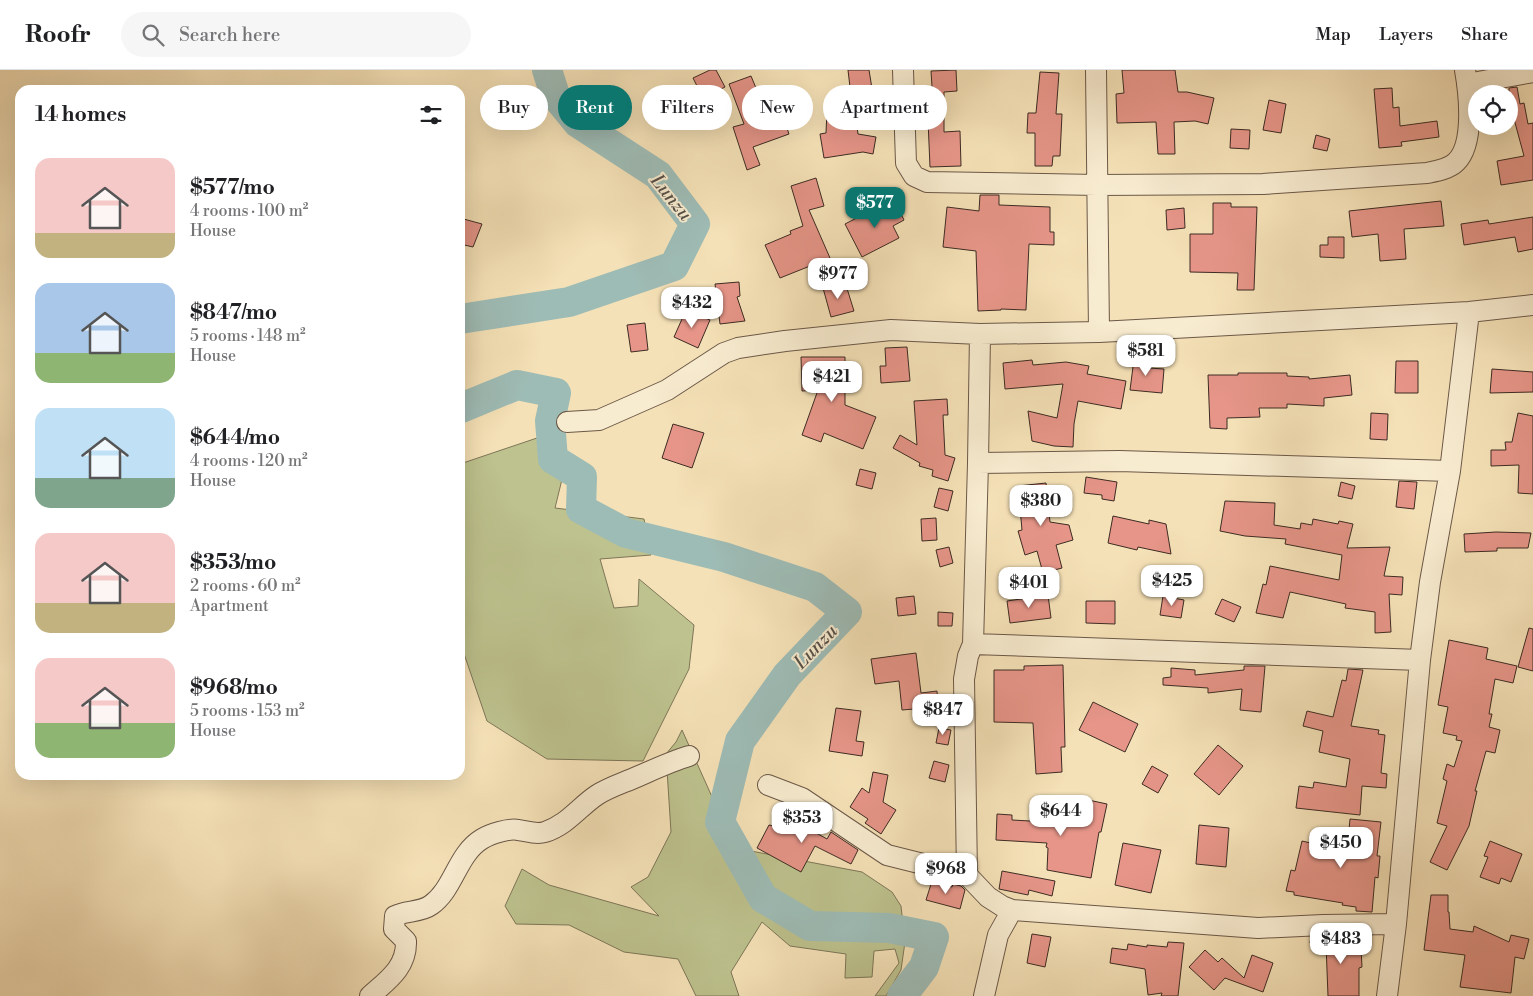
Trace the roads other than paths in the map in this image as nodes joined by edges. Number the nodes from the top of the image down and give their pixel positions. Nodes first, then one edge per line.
1 (902, 70) edge
2 (1096, 70) edge
3 (1533, 72) edge
4 (1466, 77) edge
5 (1097, 185) junction
6 (1533, 305) edge
7 (1469, 312) junction
8 (1099, 332) junction
9 (980, 334) junction
10 (567, 422) dead end
11 (978, 464) junction
12 (1450, 471) junction
13 (973, 644) junction
14 (1420, 660) junction
15 (689, 756) dead end
16 (768, 785) dead end
17 (968, 874) junction
18 (1012, 910) junction
19 (1396, 924) junction
20 (370, 996) edge
21 (984, 996) edge
22 (1387, 996) edge

1 - 5 street
2 - 5 street
3 - 4 street
4 - 5 street
5 - 8 street
6 - 7 street
7 - 8 street
7 - 12 street
8 - 9 street
9 - 10 street
9 - 11 street
11 - 12 street
11 - 13 street
12 - 14 street
13 - 14 street
13 - 17 street
14 - 19 street
15 - 20 street
16 - 17 street
17 - 18 street
18 - 19 street
18 - 21 street
19 - 22 street

